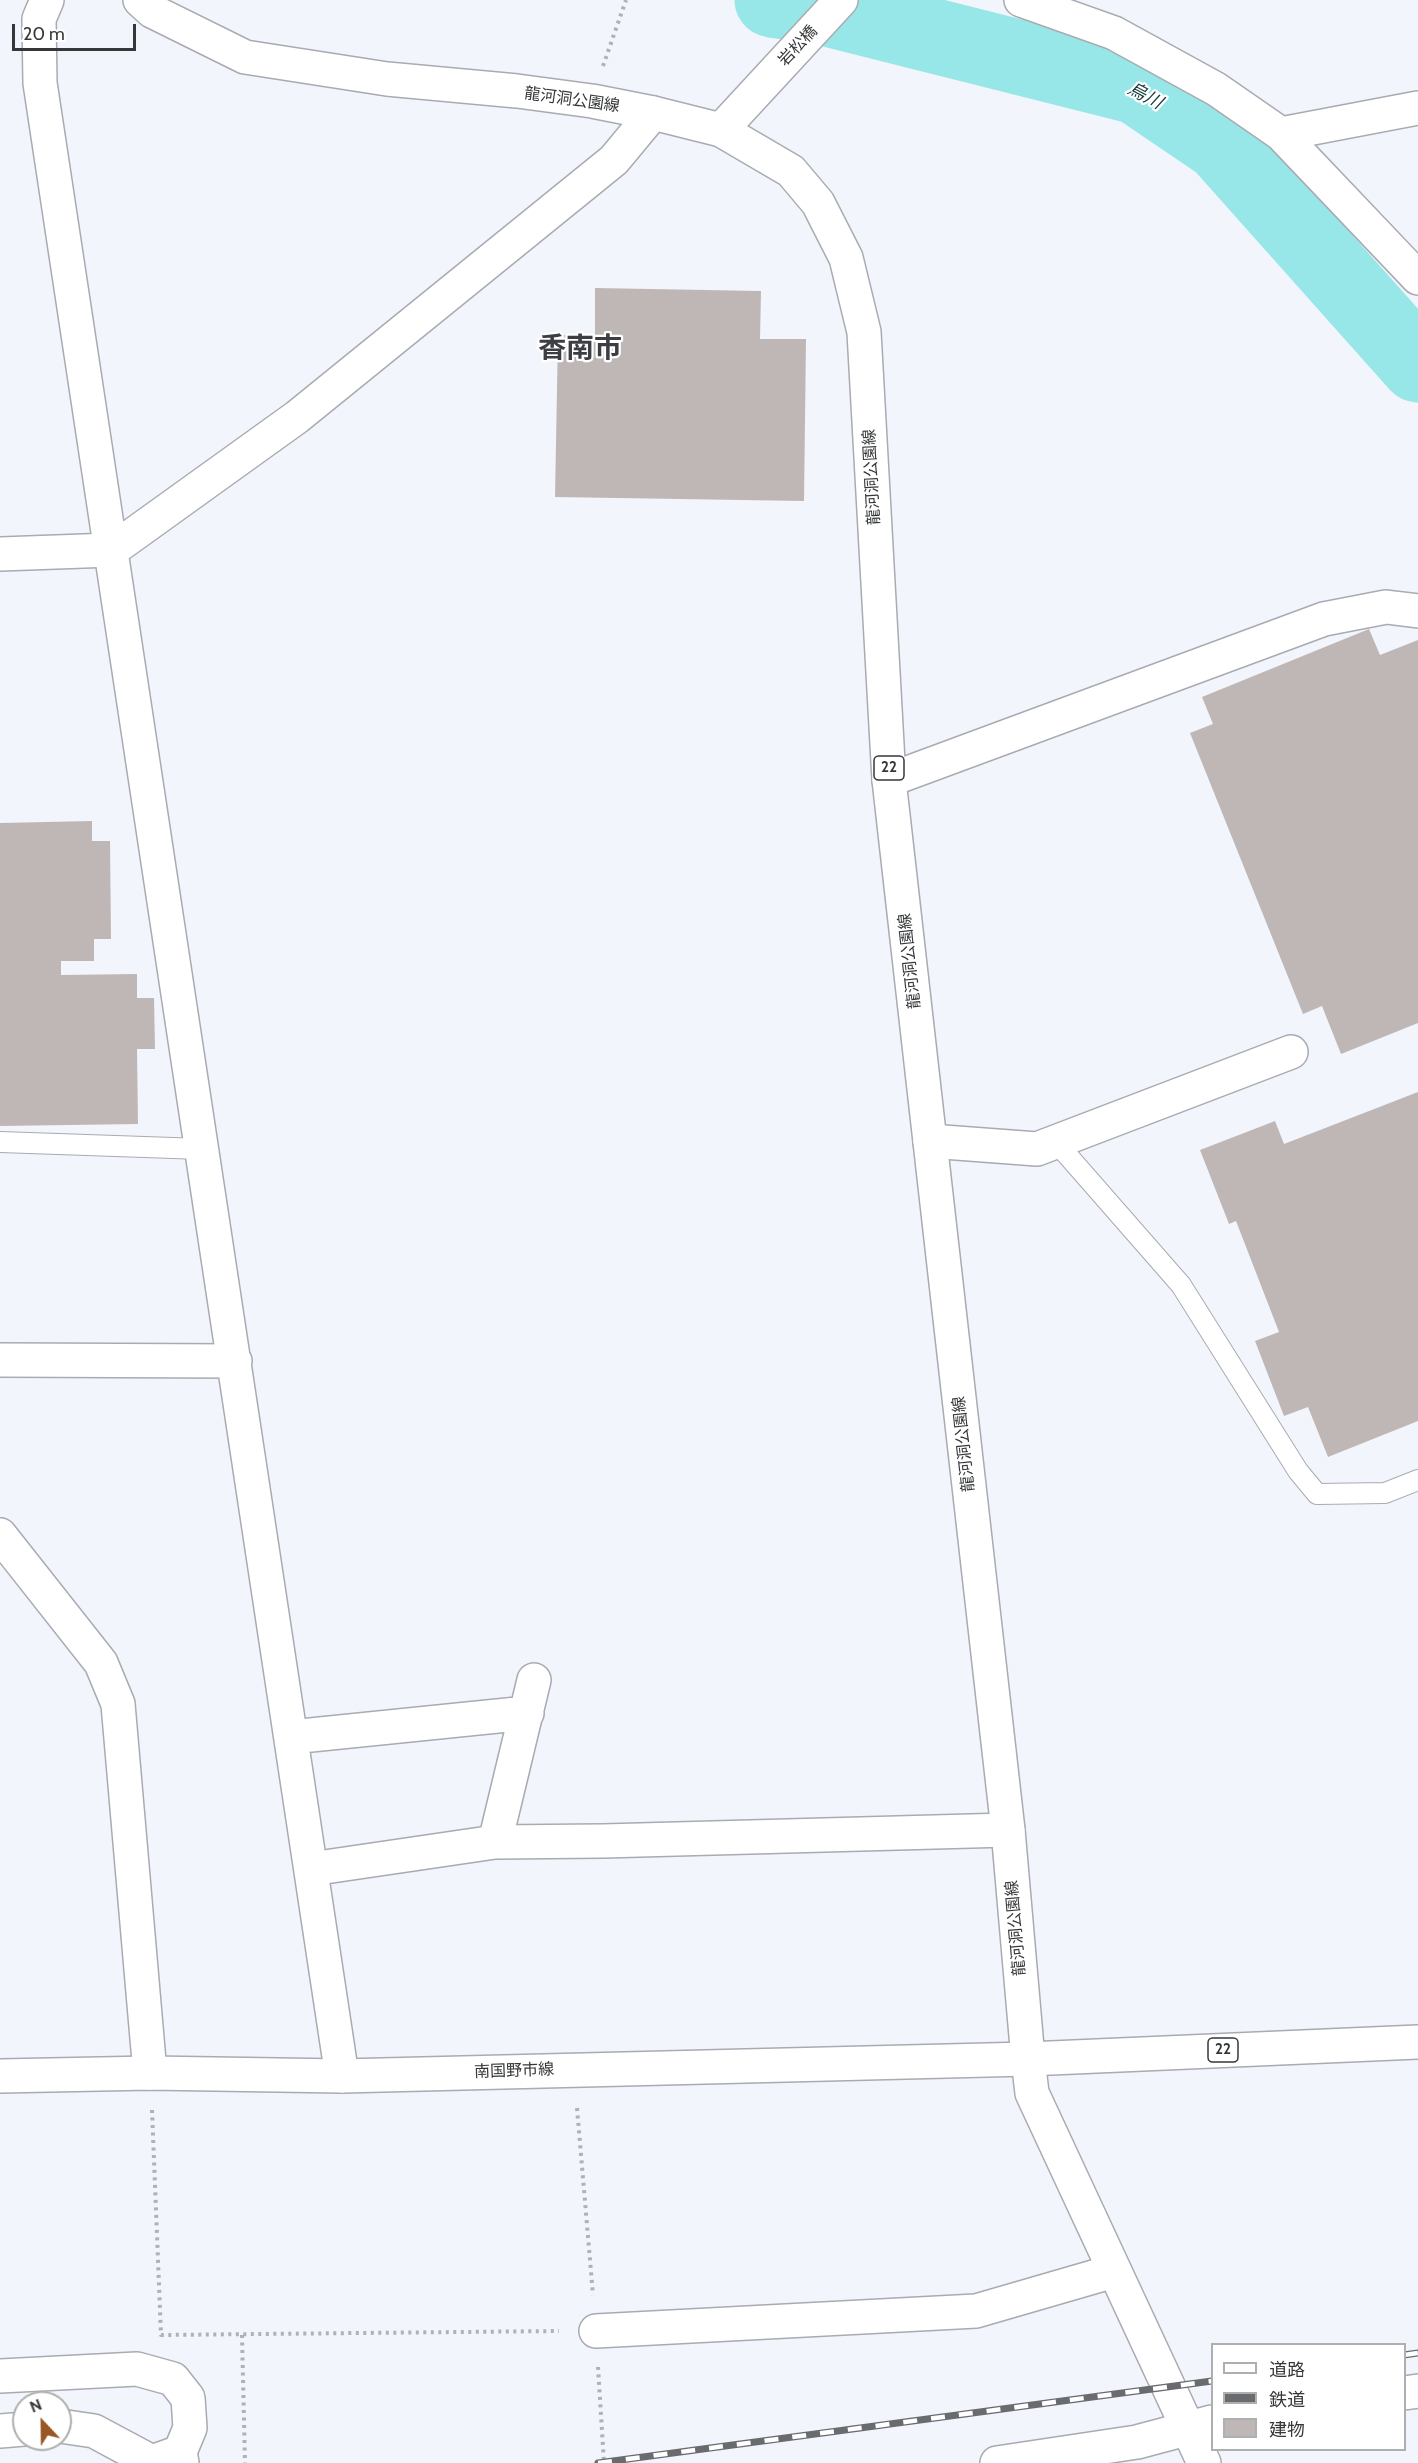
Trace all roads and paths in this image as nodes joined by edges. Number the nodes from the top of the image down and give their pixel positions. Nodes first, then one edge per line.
1 (47, 0) edge
2 (140, 0) edge
3 (626, 0) edge
4 (841, 0) edge
5 (1021, 0) edge
6 (604, 63) dead end
7 (1418, 108) edge
8 (653, 113) junction
9 (721, 130) junction
10 (1281, 134) junction
11 (1418, 278) edge
12 (112, 550) junction
13 (0, 554) edge
14 (1418, 611) edge
15 (889, 780) junction
16 (1291, 1052) dead end
17 (930, 1141) junction
18 (1055, 1141) junction
19 (0, 1142) edge
20 (202, 1149) junction
21 (0, 1360) edge
22 (235, 1361) junction
23 (1418, 1480) edge
24 (0, 1535) edge
25 (534, 1680) dead end
26 (527, 1713) junction
27 (291, 1737) junction
28 (1008, 1830) junction
29 (495, 1842) junction
30 (311, 1869) junction
31 (1418, 2042) edge
32 (1028, 2059) junction
33 (574, 2070) junction
34 (150, 2073) junction
35 (0, 2076) edge
36 (342, 2076) junction
37 (1114, 2271) junction
38 (596, 2331) junction
39 (242, 2335) junction
40 (0, 2376) edge
41 (1200, 2424) edge
42 (72, 2428) edge
43 (181, 2457) edge
44 (245, 2463) edge
45 (604, 2463) edge
46 (997, 2463) edge
47 (1204, 2463) edge

1 - 12 street
2 - 8 street, 龍河洞公園線 / 22
3 - 6 path
4 - 9 street, 岩松橋
5 - 10 street
7 - 10 street
8 - 9 street, 龍河洞公園線 / 22
8 - 12 street
9 - 15 street, 龍河洞公園線 / 22
10 - 11 street
12 - 13 street
12 - 20 street
14 - 15 street
15 - 17 street, 龍河洞公園線 / 22
16 - 18 street
17 - 18 street
17 - 28 street, 龍河洞公園線 / 22
18 - 23 lane
19 - 20 lane
20 - 22 street
21 - 22 street
22 - 27 street
24 - 34 street
25 - 26 street
26 - 27 street
26 - 29 street
27 - 30 street
28 - 29 street
28 - 32 street, 龍河洞公園線 / 22
29 - 30 street
30 - 36 street
31 - 32 street, 22
32 - 33 street, 南国野市線
32 - 37 street, 龍河洞公園線
33 - 36 street, 南国野市線
33 - 38 path
34 - 35 street, 南国野市線
34 - 36 street, 南国野市線
34 - 39 path
37 - 38 street
37 - 41 street, 龍河洞公園線
38 - 39 path
38 - 45 path
39 - 44 path
40 - 43 street
41 - 46 street
41 - 47 street, 龍河洞公園線
42 - 43 street

